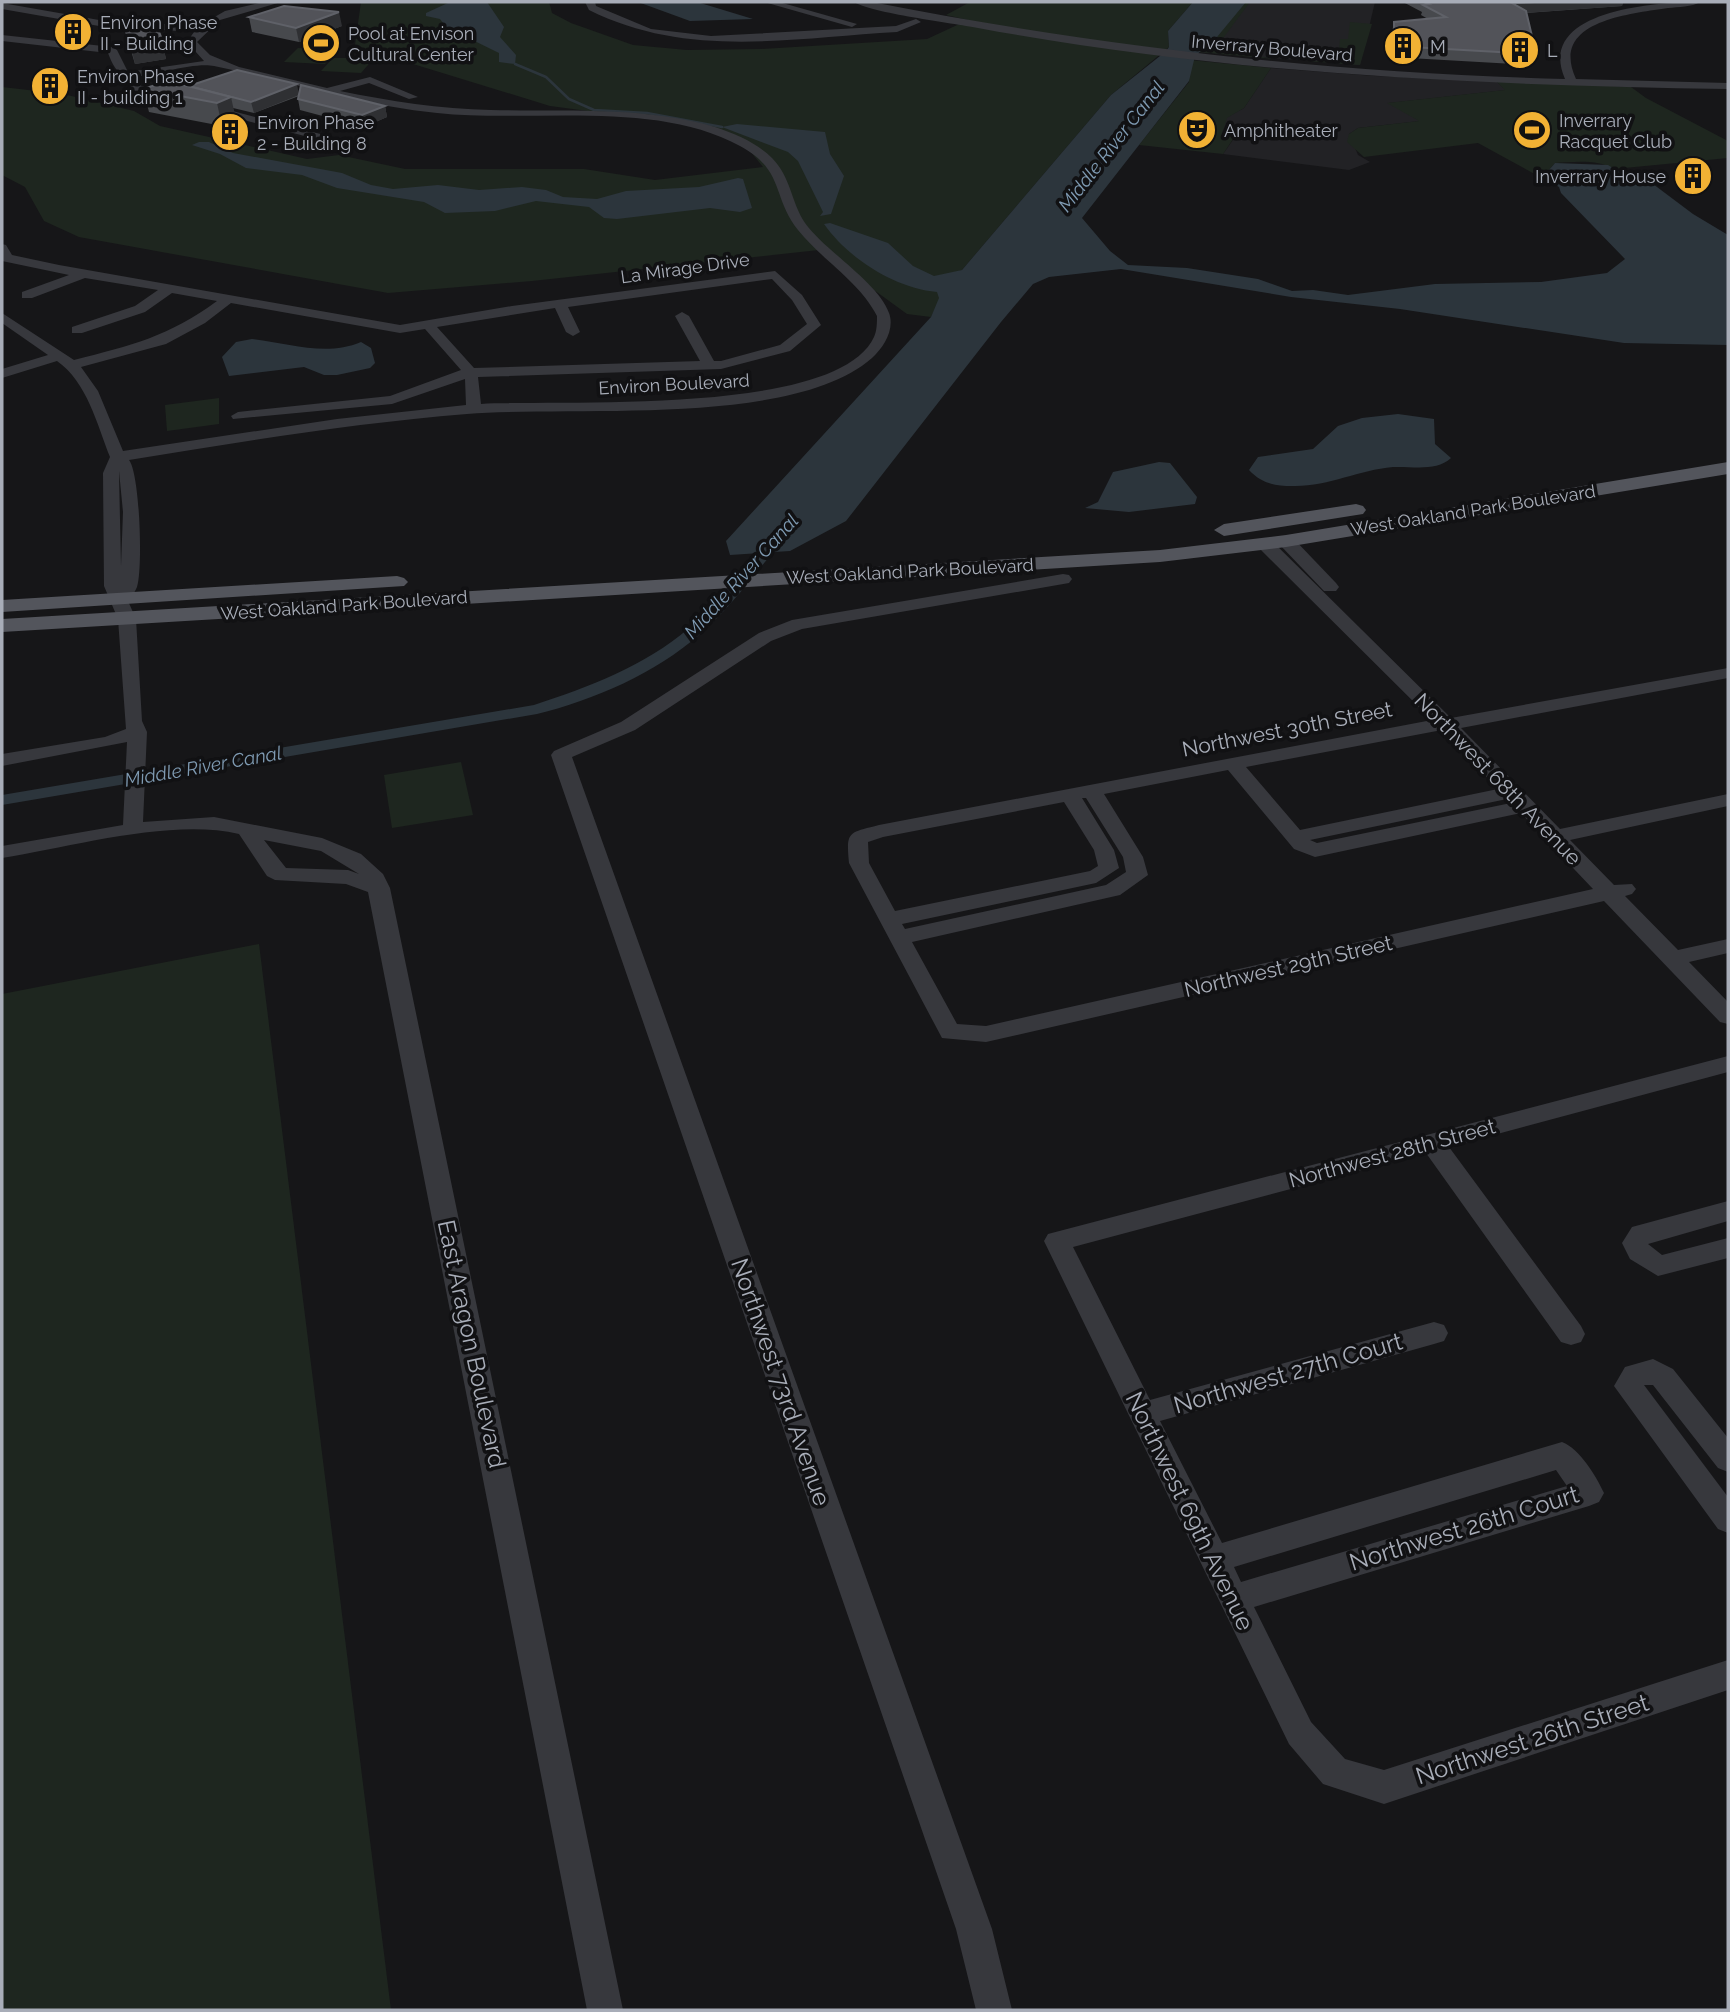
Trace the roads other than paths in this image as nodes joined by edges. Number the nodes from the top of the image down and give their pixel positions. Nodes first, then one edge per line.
1 (276, 2) edge
2 (590, 2) edge
3 (769, 2) edge
4 (859, 2) edge
5 (873, 2) edge
6 (1695, 2) edge
7 (2, 7) edge
8 (211, 7) dead end
9 (233, 8) junction
10 (916, 22) dead end
11 (857, 25) junction
12 (199, 29) junction
13 (883, 30) junction
14 (846, 32) junction
15 (2, 38) edge
16 (1161, 53) junction
17 (211, 60) junction
18 (126, 75) junction
19 (1570, 78) junction
20 (1728, 84) edge
21 (327, 91) junction
22 (494, 110) junction
23 (352, 132) dead end
24 (312, 135) junction
25 (289, 146) dead end
26 (2, 248) edge
27 (83, 274) junction
28 (167, 290) junction
29 (27, 295) dead end
30 (228, 299) junction
31 (560, 304) junction
32 (682, 316) dead end
33 (2, 317) edge
34 (428, 324) junction
35 (77, 330) dead end
36 (573, 332) dead end
37 (66, 360) junction
38 (715, 365) junction
39 (467, 373) junction
40 (2, 374) edge
41 (727, 383) dead end
42 (473, 409) junction
43 (451, 411) junction
44 (238, 416) dead end
45 (1728, 450) edge
46 (118, 457) junction
47 (1649, 463) junction
48 (1728, 468) edge
49 (1612, 469) junction
50 (1641, 483) junction
51 (1588, 491) junction
52 (1275, 543) junction
53 (947, 569) junction
54 (776, 570) junction
55 (503, 576) junction
56 (1063, 579) dead end
57 (960, 596) junction
58 (452, 598) junction
59 (2, 606) edge
60 (124, 609) junction
61 (2, 626) edge
62 (1728, 673) edge
63 (1452, 723) junction
64 (137, 732) junction
65 (2, 760) edge
66 (1232, 763) junction
67 (1091, 790) junction
68 (1069, 794) junction
69 (1517, 799) junction
70 (1728, 800) edge
71 (133, 830) junction
72 (248, 832) junction
73 (1562, 835) junction
74 (332, 848) junction
75 (2, 852) edge
76 (269, 860) junction
77 (379, 888) junction
78 (1617, 891) junction
79 (895, 928) junction
80 (1728, 946) edge
81 (1681, 957) junction
82 (1728, 995) edge
83 (1728, 1016) edge
84 (1728, 1064) edge
85 (1432, 1142) junction
86 (1728, 1211) edge
87 (1057, 1241) joint
88 (1728, 1248) edge
89 (1434, 1333) dead end
90 (1571, 1334) dead end
91 (1142, 1414) junction
92 (1723, 1452) edge
93 (1681, 1457) junction
94 (1728, 1520) edge
95 (1213, 1560) junction
96 (1232, 1599) junction
97 (1728, 1675) edge
98 (1335, 1772) joint
99 (604, 2010) edge
100 (994, 2010) edge

1 - 9 street
2 - 14 street
3 - 11 street
4 - 16 street, Inverrary Boulevard
5 - 16 street, Inverrary Boulevard
6 - 19 street
7 - 12 street
8 - 9 street
9 - 12 street
10 - 13 street
11 - 13 street
11 - 14 street
12 - 17 street
13 - 14 street
15 - 18 street
16 - 19 street, Inverrary Boulevard
17 - 18 street, Environ Boulevard
17 - 21 street, Environ Boulevard
18 - 24 street
19 - 20 street, Inverrary Boulevard
21 - 22 street, Environ Boulevard
21 - 22 street, Environ Boulevard
22 - 42 street, Environ Boulevard
23 - 24 street
24 - 25 street
26 - 27 street, La Mirage Drive
27 - 28 street, La Mirage Drive
27 - 29 street
28 - 30 street, La Mirage Drive
28 - 35 street
30 - 34 street, La Mirage Drive
30 - 37 street
31 - 34 street, La Mirage Drive
31 - 36 street
31 - 38 street, La Mirage Drive
32 - 38 street
33 - 37 street
34 - 39 street
37 - 40 street
37 - 46 street
38 - 39 street, La Mirage Drive
38 - 41 street
39 - 42 street
39 - 43 street
39 - 44 street, La Mirage Drive
42 - 43 street, Environ Boulevard
43 - 46 street, Environ Boulevard
45 - 47 main road, West Oakland Park Boulevard
46 - 60 street
47 - 49 main road, West Oakland Park Boulevard
47 - 50 main road
48 - 50 main road, West Oakland Park Boulevard
49 - 51 main road
49 - 54 main road, West Oakland Park Boulevard
50 - 51 main road, West Oakland Park Boulevard
51 - 52 main road, West Oakland Park Boulevard
52 - 53 main road, West Oakland Park Boulevard
52 - 63 street, Northwest 68th Avenue
53 - 54 main road, West Oakland Park Boulevard
53 - 57 street
54 - 55 main road, West Oakland Park Boulevard
54 - 58 main road, West Oakland Park Boulevard
55 - 58 main road
55 - 60 main road, West Oakland Park Boulevard
56 - 57 street
57 - 100 street, Northwest 73rd Avenue
58 - 60 main road, West Oakland Park Boulevard
59 - 60 main road, West Oakland Park Boulevard
60 - 61 main road, West Oakland Park Boulevard
60 - 64 street
62 - 63 street, Northwest 30th Street
63 - 66 street, Northwest 30th Street
63 - 69 street, Northwest 68th Avenue
63 - 73 street, Northwest 68th Avenue
64 - 65 street
64 - 71 street
66 - 67 street, Northwest 30th Street
66 - 69 street
67 - 68 street, Northwest 30th Street
67 - 79 street
68 - 79 street
68 - 79 street, Northwest 30th Street
69 - 73 street, Northwest 68th Avenue
70 - 73 street
71 - 72 street, East Aragon Boulevard
71 - 75 street, East Aragon Boulevard
72 - 74 street, East Aragon Boulevard
72 - 76 street
73 - 78 street, Northwest 68th Avenue
74 - 76 street
74 - 77 street, East Aragon Boulevard
76 - 77 street
77 - 99 street, East Aragon Boulevard
78 - 79 street, Northwest 29th Street
78 - 81 street, Northwest 68th Avenue
80 - 81 street
81 - 82 street, Northwest 68th Avenue
81 - 83 street, Northwest 68th Avenue
84 - 85 street, Northwest 28th Street
85 - 87 street, Northwest 28th Street
85 - 90 street
86 - 88 street
87 - 91 street, Northwest 69th Avenue
89 - 91 street, Northwest 27th Court
91 - 95 street, Northwest 69th Avenue
92 - 93 street
92 - 93 street
93 - 94 street
95 - 96 street, Northwest 69th Avenue
95 - 96 street, Northwest 26th Court
96 - 98 street, Northwest 69th Avenue
97 - 98 street, Northwest 26th Street

